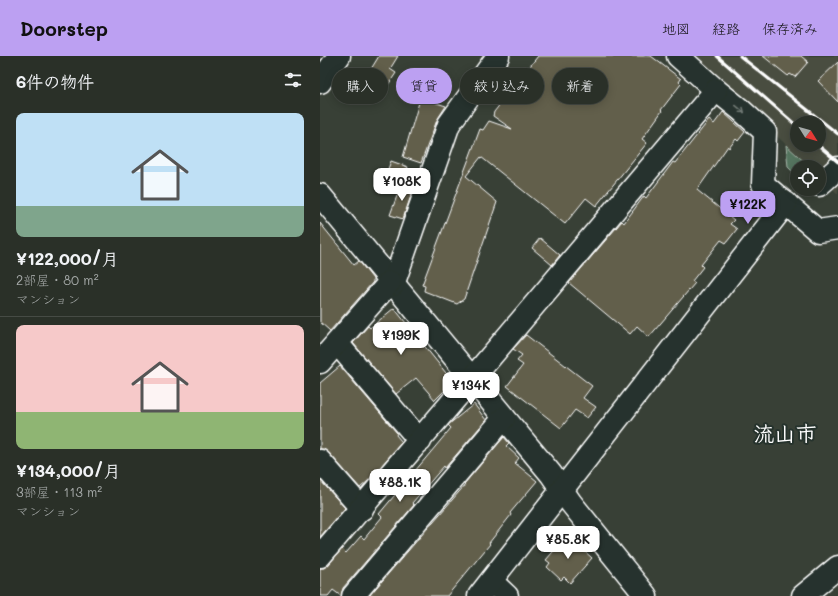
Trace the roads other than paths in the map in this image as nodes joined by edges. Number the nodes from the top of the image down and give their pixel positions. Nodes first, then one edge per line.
1 (339, 56) edge
2 (498, 56) edge
3 (678, 56) edge
4 (320, 82) edge
5 (716, 90) junction
6 (838, 168) edge
7 (826, 179) edge
8 (320, 195) edge
9 (786, 203) junction
10 (828, 229) edge
11 (392, 284) junction
12 (327, 347) edge
13 (472, 380) junction
14 (504, 418) junction
15 (420, 441) junction
16 (320, 461) edge
17 (562, 490) junction
18 (362, 509) junction
19 (320, 556) edge
20 (838, 567) edge
21 (485, 588) edge
22 (353, 596) edge
23 (507, 596) edge
24 (646, 596) edge
25 (803, 596) edge

1 - 4 street
2 - 11 street
3 - 5 street
5 -> 9 street
5 - 13 street
6 - 7 street
8 - 11 street
9 - 10 street
9 - 17 street
11 - 12 street
11 - 13 street
12 - 15 street
13 - 14 street
13 - 15 street
14 - 17 street
14 - 22 street
15 - 18 street
16 - 18 street
17 - 21 street
17 - 24 street
18 - 19 street
20 - 25 street
21 - 23 street

